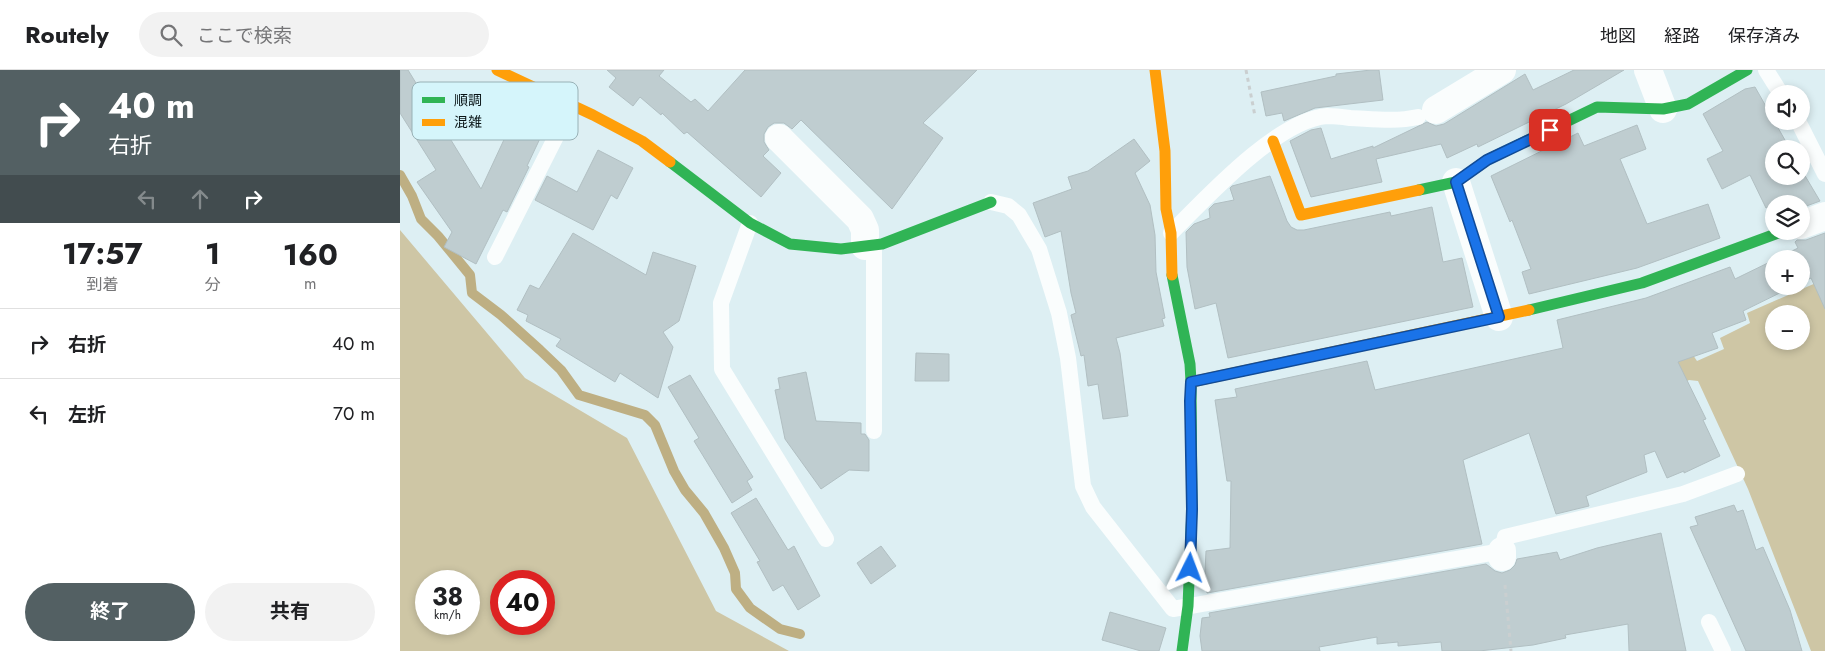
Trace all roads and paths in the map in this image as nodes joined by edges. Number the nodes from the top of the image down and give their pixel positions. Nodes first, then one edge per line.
1 (496, 70) edge
2 (1155, 70) edge
3 (1246, 70) edge
4 (1502, 70) edge
5 (1648, 70) edge
6 (1747, 70) edge
7 (1766, 70) edge
8 (522, 82) edge
9 (1775, 85) edge
10 (578, 108) edge
11 (1663, 109) junction
12 (1427, 113) joint
13 (1256, 121) dead end
14 (1803, 130) edge
15 (779, 138) dead end
16 (554, 140) edge
17 (1273, 141) junction
18 (1825, 174) edge
19 (1456, 182) junction
20 (991, 202) joint
21 (1825, 216) edge
22 (1810, 222) edge
23 (750, 224) junction
24 (1171, 232) junction
25 (1765, 238) edge
26 (870, 246) junction
27 (495, 257) dead end
28 (1499, 317) junction
29 (1191, 382) junction
30 (874, 430) dead end
31 (1737, 474) dead end
32 (826, 539) dead end
33 (1502, 554) junction
34 (1188, 606) junction
35 (1709, 622) dead end
36 (1182, 651) edge
37 (1510, 651) edge
38 (1723, 651) edge

1 - 8 street
2 - 24 street
3 - 13 path
4 - 12 street
5 - 11 street
6 - 11 street
7 - 9 lane
10 - 23 street
11 - 19 street
12 - 17 lane
14 - 18 lane
15 - 26 street
16 - 27 lane
17 - 19 street
17 - 24 lane
19 - 28 street
20 - 26 street
20 - 34 lane
21 - 22 street
23 - 26 street
23 - 32 lane
24 - 29 street
25 - 28 street
26 - 30 lane
28 - 29 street
29 - 34 street
31 - 33 lane
33 - 34 lane
33 - 37 path
34 - 36 street
35 - 38 lane

